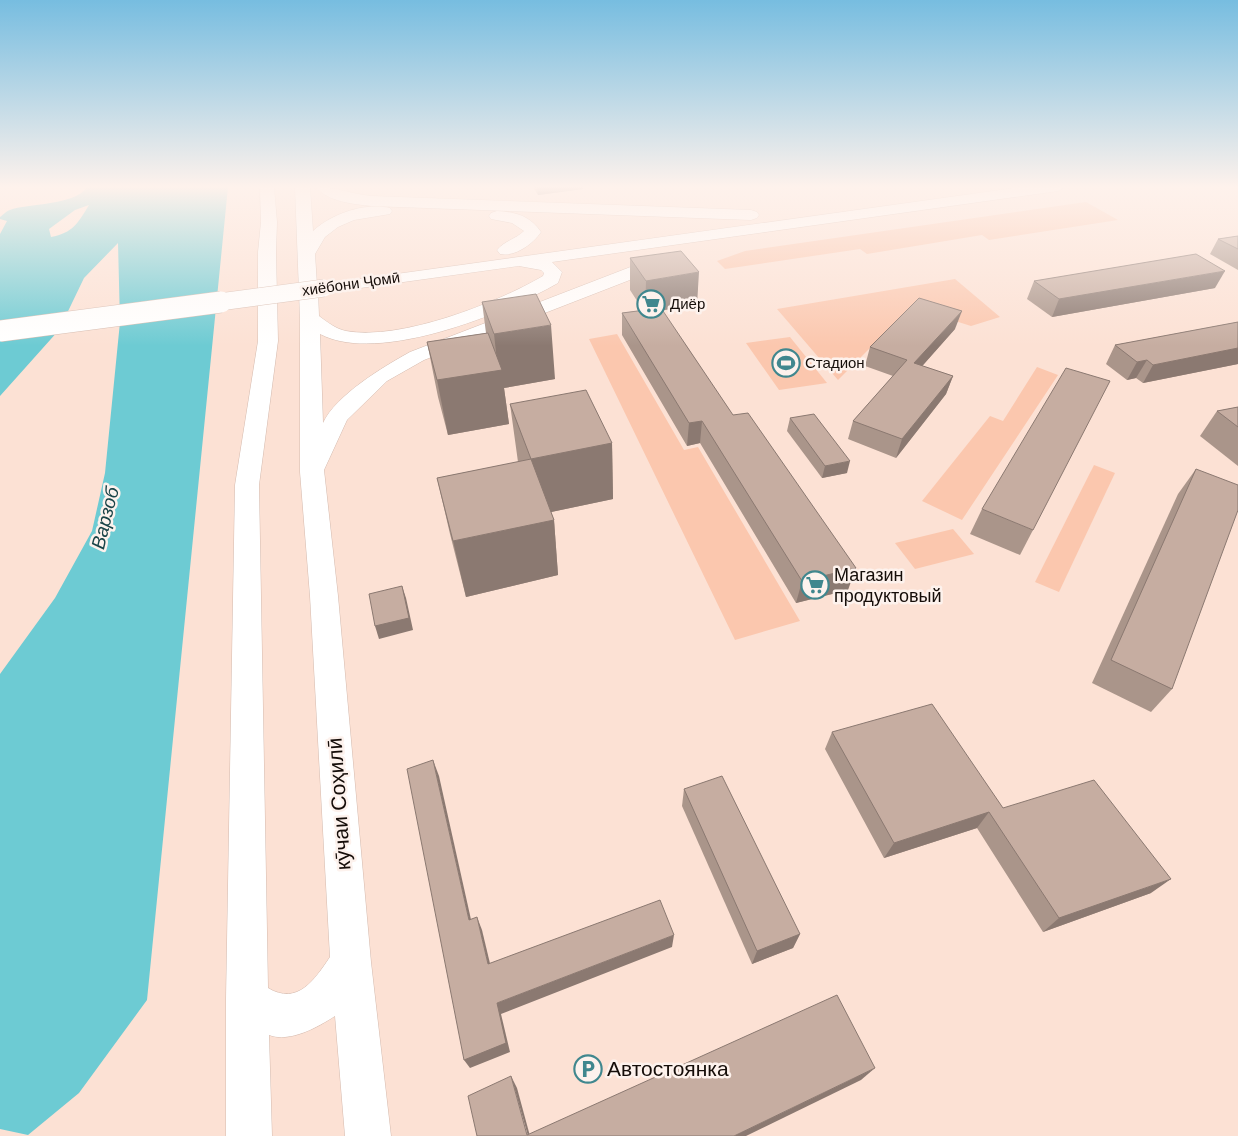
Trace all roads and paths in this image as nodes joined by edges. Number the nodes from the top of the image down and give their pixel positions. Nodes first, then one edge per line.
1 (268, 240) edge
2 (305, 240) edge
3 (315, 240) edge
4 (525, 240) edge
5 (604, 240) edge
6 (655, 240) edge
7 (725, 240) edge
8 (306, 254) junction
9 (510, 256) junction
10 (324, 281) junction
11 (0, 317) edge
12 (310, 318) junction
13 (0, 331) edge
14 (312, 472) junction
15 (350, 962) junction
16 (247, 999) junction
17 (249, 1136) edge
18 (368, 1136) edge

1 - 16 main road
2 - 8 main road, кӯчаи Соҳилӣ
3 - 8 main road
4 - 9 main road
5 - 9 main road, хиёбони Ҷомӣ
6 - 9 main road, хиёбони Ҷомӣ
7 - 14 main road
8 - 12 main road, кӯчаи Соҳилӣ
9 - 10 main road, хиёбони Ҷомӣ
9 - 12 main road
10 - 11 main road, хиёбони Ҷомӣ
10 - 13 main road, хиёбони Ҷомӣ, bridge
12 - 14 main road, кӯчаи Соҳилӣ
14 - 15 main road, кӯчаи Соҳилӣ
15 - 16 main road
15 - 18 main road, кӯчаи Соҳилӣ
16 - 17 main road

